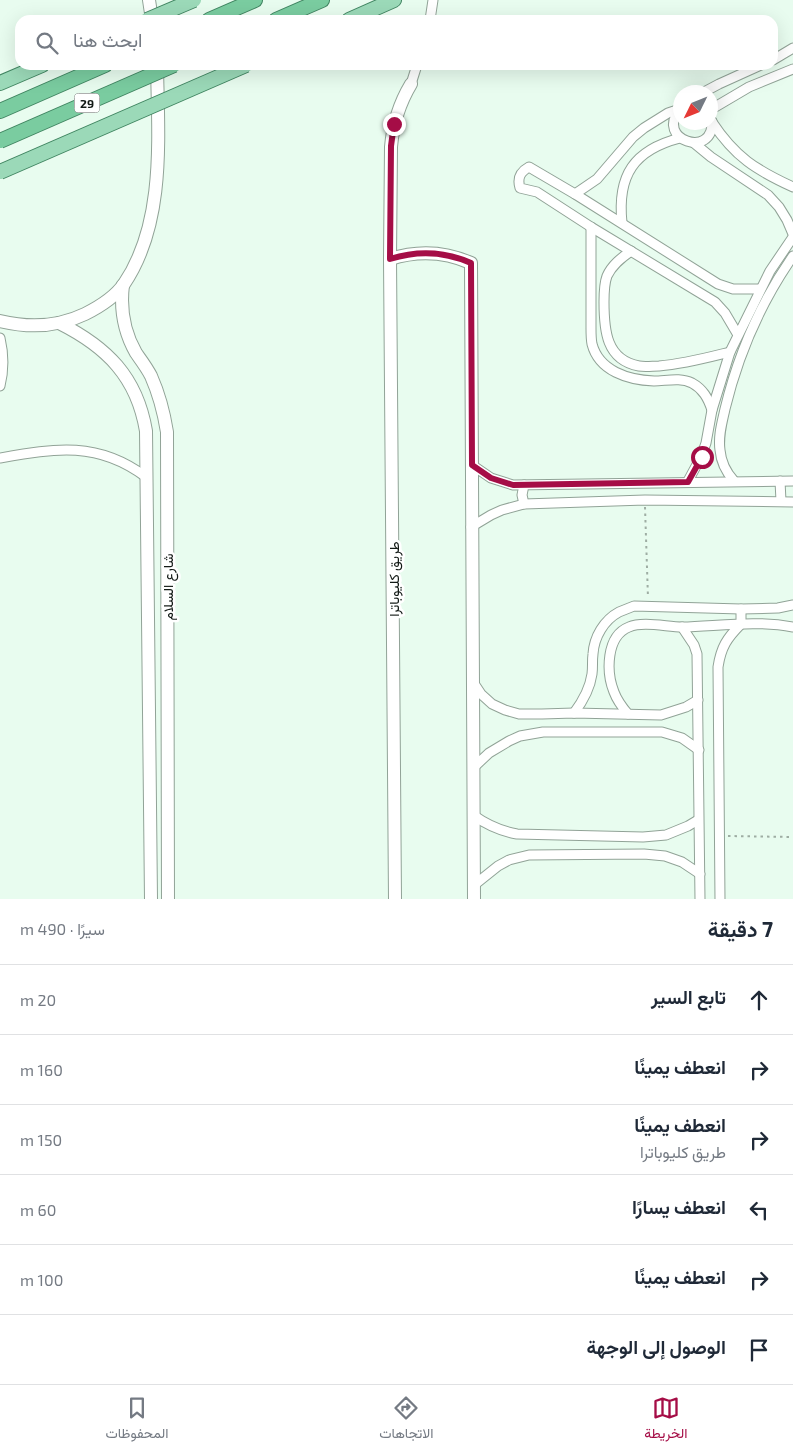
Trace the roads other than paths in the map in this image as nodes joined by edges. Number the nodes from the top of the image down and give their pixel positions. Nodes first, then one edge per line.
1 (149, 0) edge
2 (194, 0) edge
3 (254, 0) edge
4 (322, 0) edge
5 (394, 0) edge
6 (433, 0) edge
7 (151, 15) edge
8 (159, 15) edge
9 (220, 15) edge
10 (288, 15) edge
11 (360, 15) edge
12 (431, 15) edge
13 (793, 48) edge
14 (778, 57) edge
15 (793, 69) edge
16 (30, 70) edge
17 (94, 70) edge
18 (157, 70) edge
19 (163, 70) edge
20 (235, 70) edge
21 (416, 70) edge
22 (750, 70) edge
23 (0, 83) edge
24 (412, 84) joint
25 (717, 85) edge
26 (718, 105) edge
27 (0, 111) edge
28 (673, 111) edge
29 (675, 130) edge
30 (710, 130) edge
31 (717, 130) edge
32 (680, 138) junction
33 (0, 141) edge
34 (694, 143) junction
35 (621, 152) junction
36 (635, 163) junction
37 (0, 172) edge
38 (793, 187) edge
39 (576, 194) junction
40 (622, 223) junction
41 (591, 227) junction
42 (793, 236) edge
43 (631, 251) junction
44 (793, 256) edge
45 (390, 259) junction
46 (710, 280) junction
47 (123, 285) junction
48 (760, 289) junction
49 (702, 293) junction
50 (0, 321) edge
51 (59, 323) junction
52 (738, 335) junction
53 (0, 338) edge
54 (730, 352) junction
55 (0, 386) edge
56 (712, 410) junction
57 (706, 443) junction
58 (719, 444) junction
59 (0, 458) edge
60 (472, 465) junction
61 (146, 477) junction
62 (734, 481) junction
63 (780, 481) junction
64 (793, 481) edge
65 (688, 482) junction
66 (524, 485) junction
67 (781, 501) junction
68 (793, 502) edge
69 (524, 504) junction
70 (471, 527) junction
71 (793, 605) edge
72 (741, 609) junction
73 (741, 624) junction
74 (682, 627) junction
75 (793, 627) edge
76 (473, 682) junction
77 (148, 691) junction
78 (167, 691) junction
79 (698, 700) junction
80 (574, 713) junction
81 (628, 714) junction
82 (661, 715) junction
83 (662, 732) junction
84 (699, 750) junction
85 (473, 768) junction
86 (473, 815) junction
87 (698, 820) junction
88 (700, 874) junction
89 (473, 893) edge
90 (151, 899) edge
91 (168, 899) edge
92 (395, 899) edge
93 (700, 899) edge
94 (720, 899) edge

1 - 7 main road
2 - 8 main road, bridge
3 - 9 highway
4 - 10 highway
5 - 11 main road
6 - 12 street
13 - 14 street
15 - 26 street
16 - 23 main road
17 - 27 highway, 29
18 - 47 main road
19 - 33 highway, 29, bridge
20 - 37 main road, bridge
21 - 24 street
22 - 25 street
24 - 45 main road, طريق كليوباترا
28 - 35 street
29 - 32 street
30 - 34 street
31 - 38 street
32 - 34 street
32 - 36 street
34 - 42 street
35 - 36 street
35 - 39 street
36 - 40 street
39 - 40 street
39 - 41 street
40 - 46 street
41 - 43 street
41 - 56 street
42 - 48 street
43 - 49 street
43 - 54 street
44 - 58 street
45 - 60 main road
45 - 92 main road, طريق كليوباترا
46 - 48 street
46 - 49 street
47 - 51 main road
47 - 78 main road, شارع السلام
48 - 52 street
49 - 52 street
50 - 51 main road
51 - 61 main road, شارع السلام
52 - 54 street
53 - 55 street
54 - 56 street
56 - 57 street
57 - 58 street
57 - 65 street
58 - 62 street
59 - 61 street
60 - 66 street
60 - 70 main road
61 - 77 main road, شارع السلام
62 - 63 street
62 - 65 street
63 - 64 street
63 - 67 street
65 - 66 street
66 - 69 street
67 - 68 street
67 - 69 street
69 - 70 street
70 - 76 main road
71 - 72 street
72 - 73 street
72 - 80 street
73 - 74 street
73 - 75 street
73 - 94 street
74 - 79 street
74 - 81 street
76 - 80 street
76 - 85 main road
77 - 78 main road
77 - 90 main road, شارع السلام
78 - 91 main road, شارع السلام
79 - 82 street
79 - 84 street
80 - 81 street
81 - 82 street
82 - 83 street
83 - 84 street
83 - 85 street
84 - 87 street
85 - 86 main road
86 - 87 street
86 - 89 main road
87 - 88 street
88 - 89 street
88 - 93 street

